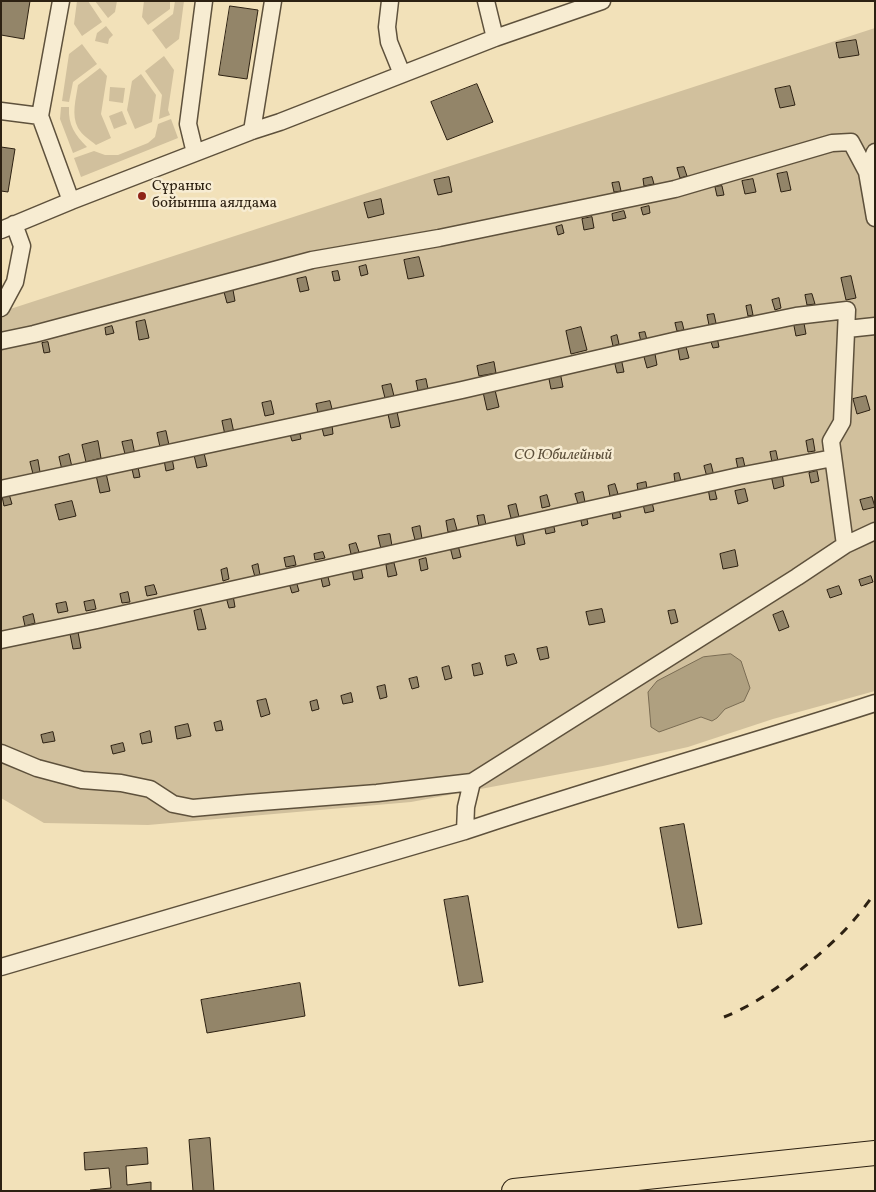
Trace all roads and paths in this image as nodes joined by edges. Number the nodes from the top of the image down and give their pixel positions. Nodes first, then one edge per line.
1 (61, 1) edge
2 (204, 1) edge
3 (273, 1) edge
4 (390, 1) edge
5 (486, 1) edge
6 (602, 1) edge
7 (495, 38) junction
8 (402, 74) junction
9 (1, 111) edge
10 (40, 116) junction
11 (252, 131) junction
12 (875, 152) edge
13 (195, 153) junction
14 (867, 172) junction
15 (71, 201) junction
16 (875, 218) edge
17 (8, 227) edge
18 (1, 308) edge
19 (875, 326) edge
20 (847, 329) junction
21 (1, 342) edge
22 (833, 458) junction
23 (1, 489) edge
24 (875, 531) edge
25 (845, 545) junction
26 (1, 640) edge
27 (875, 703) edge
28 (1, 753) edge
29 (472, 782) junction
30 (465, 831) junction
31 (1, 967) edge
32 (875, 1153) edge
33 (514, 1191) edge

1 - 10 lane
2 - 13 lane
3 - 11 lane
4 - 8 lane
5 - 7 lane
6 - 7 lane
7 - 8 lane
8 - 11 lane
9 - 10 lane
10 - 15 lane
11 - 13 lane
12 - 14 lane
13 - 15 lane
14 - 16 lane
14 - 21 lane
15 - 17 lane
17 - 18 lane
19 - 20 lane
20 - 22 lane
20 - 23 lane
22 - 25 lane
22 - 26 lane
24 - 25 lane
25 - 29 lane
27 - 30 lane
28 - 29 lane
29 - 30 lane
30 - 31 lane
32 - 33 highway

